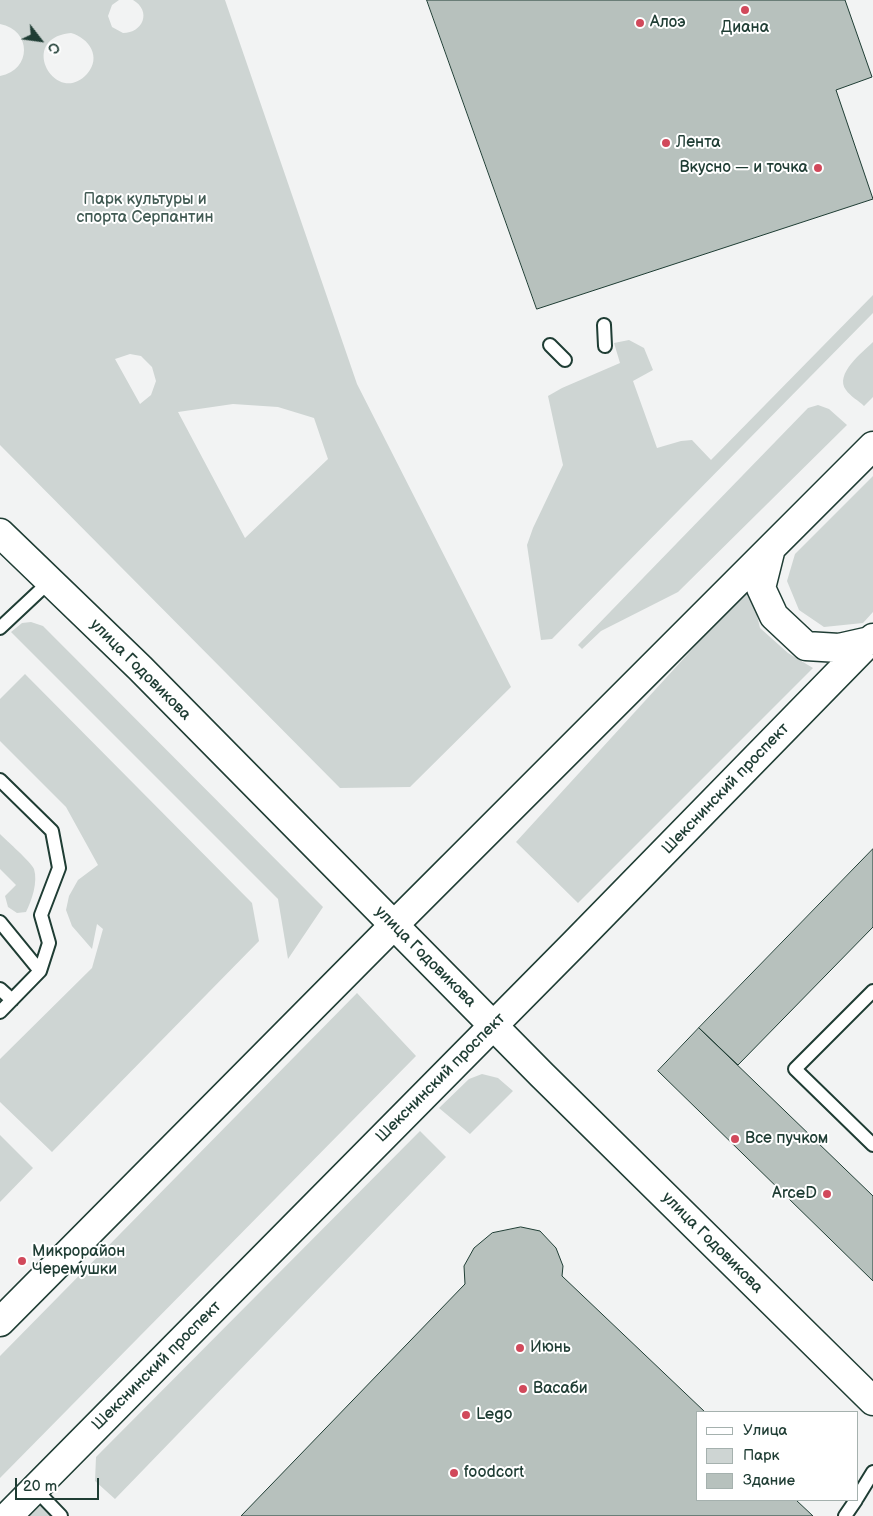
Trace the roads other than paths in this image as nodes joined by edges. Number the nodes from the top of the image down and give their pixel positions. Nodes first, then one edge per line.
1 (604, 325) dead end
2 (550, 345) dead end
3 (605, 346) dead end
4 (565, 360) dead end
5 (873, 446) edge
6 (0, 533) edge
7 (771, 547) junction
8 (49, 582) junction
9 (0, 628) edge
10 (872, 640) edge
11 (0, 780) edge
12 (0, 922) edge
13 (394, 925) junction
14 (40, 971) junction
15 (0, 989) edge
16 (873, 991) edge
17 (12, 1000) junction
18 (0, 1012) edge
19 (493, 1025) junction
20 (873, 1145) edge
21 (0, 1322) edge
22 (873, 1401) edge
23 (873, 1472) edge
24 (35, 1489) junction
25 (858, 1496) edge
26 (855, 1501) edge
27 (8, 1516) edge
28 (61, 1516) edge
29 (845, 1516) edge

1 - 3 lane
2 - 4 lane
5 - 7 main road
6 - 8 main road, улица Годовикова
7 - 10 main road
7 - 13 main road
8 - 9 lane
8 - 13 main road, улица Годовикова
10 - 19 main road, Шекснинский проспект
11 - 14 lane
12 - 14 lane
13 - 19 main road, улица Годовикова
13 - 21 main road
14 - 17 lane
15 - 17 lane
16 - 20 lane
17 - 18 lane
19 - 22 main road, улица Годовикова
19 - 24 main road, Шекснинский проспект
23 - 25 lane
24 - 27 main road, Шекснинский проспект
24 - 28 lane
26 - 29 lane

